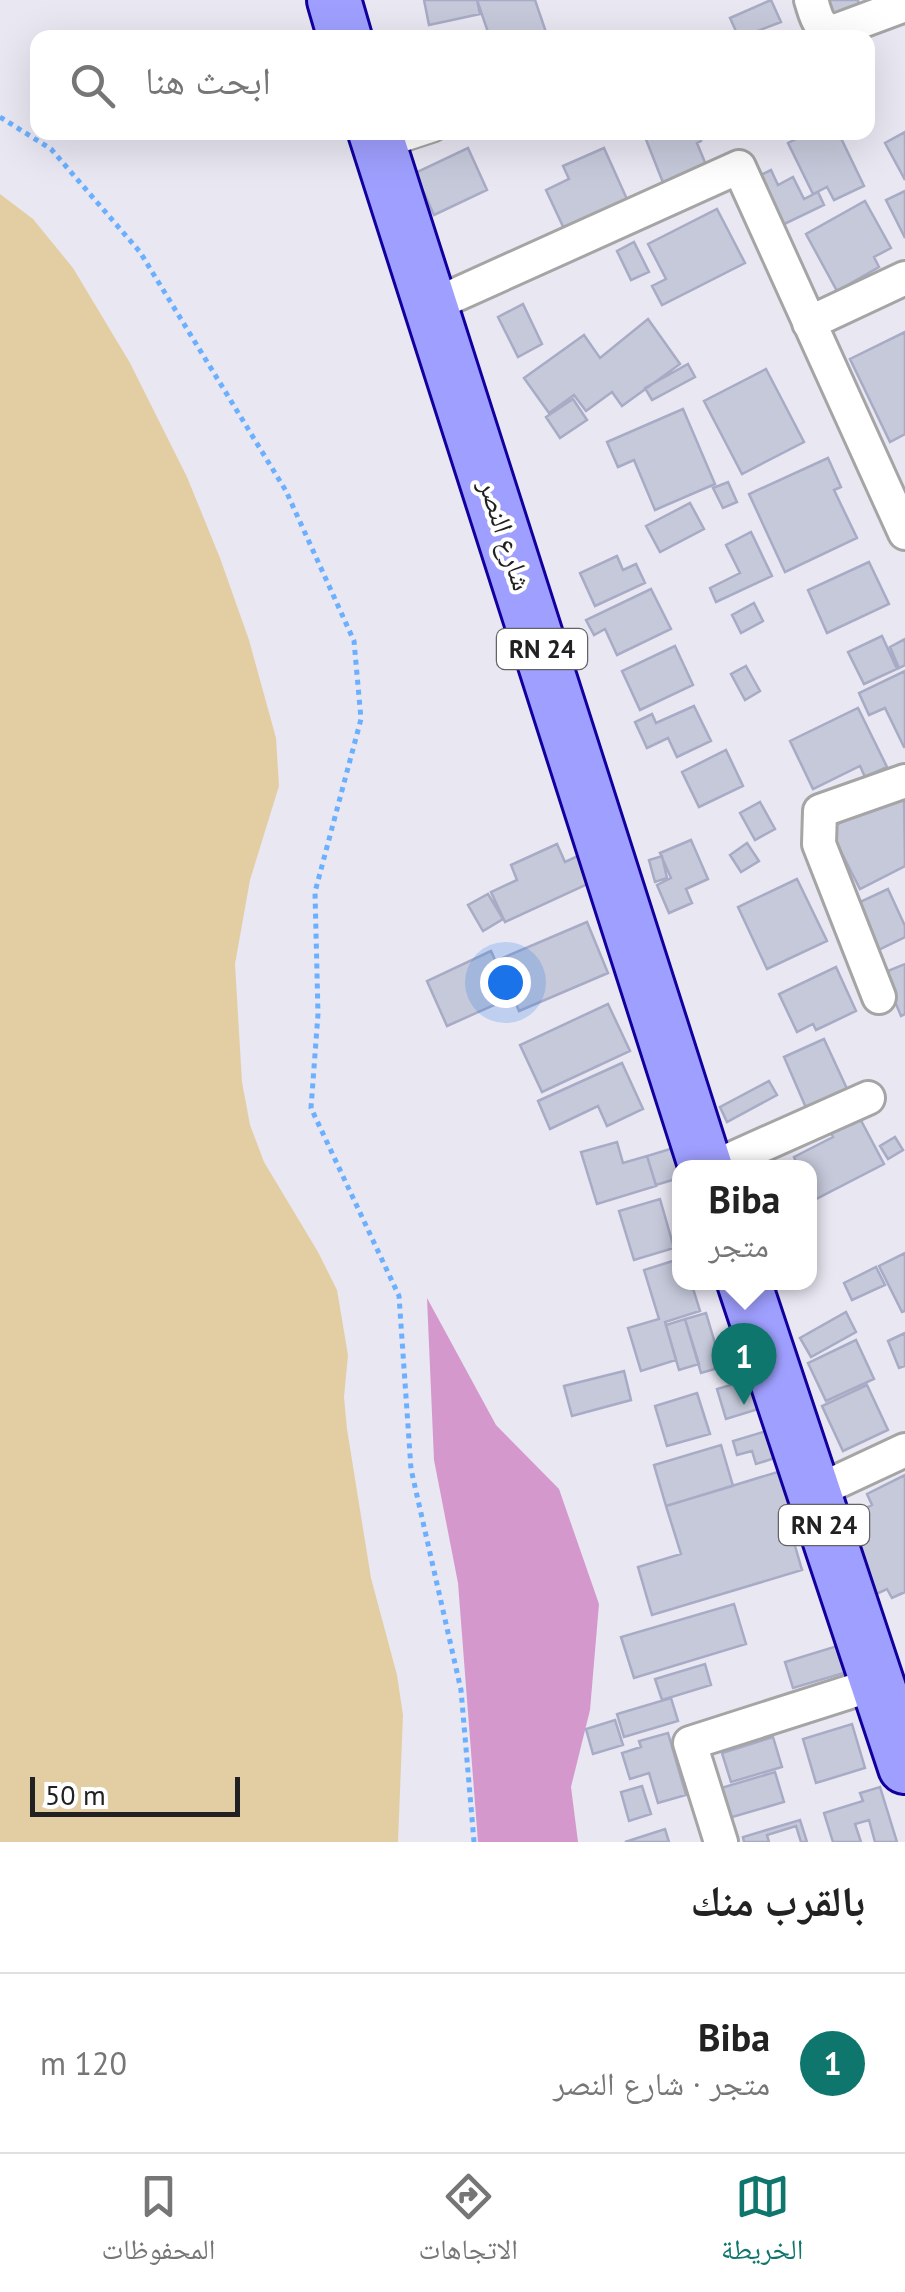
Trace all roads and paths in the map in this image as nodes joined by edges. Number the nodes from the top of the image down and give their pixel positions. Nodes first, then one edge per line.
1 (334, 0) edge
2 (810, 0) edge
3 (905, 4) edge
4 (343, 30) edge
5 (826, 30) edge
6 (838, 30) edge
7 (0, 117) edge
8 (30, 136) edge
9 (37, 140) edge
10 (378, 141) edge
11 (905, 278) edge
12 (431, 306) junction
13 (809, 323) junction
14 (905, 534) edge
15 (905, 781) edge
16 (880, 997) dead end
17 (868, 1098) dead end
18 (705, 1160) edge
19 (726, 1160) edge
20 (747, 1290) edge
21 (905, 1450) edge
22 (813, 1493) junction
23 (878, 1683) junction
24 (905, 1767) edge
25 (474, 1842) edge
26 (721, 1842) edge

1 - 4 main road
2 - 5 street
3 - 6 street
7 - 8 path
9 - 25 path
10 - 12 main road, شارع النصر / RN 24
11 - 13 street
12 - 13 street
12 - 18 main road, شارع النصر / RN 24
13 - 14 street
15 - 16 street
17 - 19 street
20 - 22 main road, RN 24
21 - 22 street
22 - 23 main road, RN 24
23 - 24 main road, RN 24
23 - 26 street

